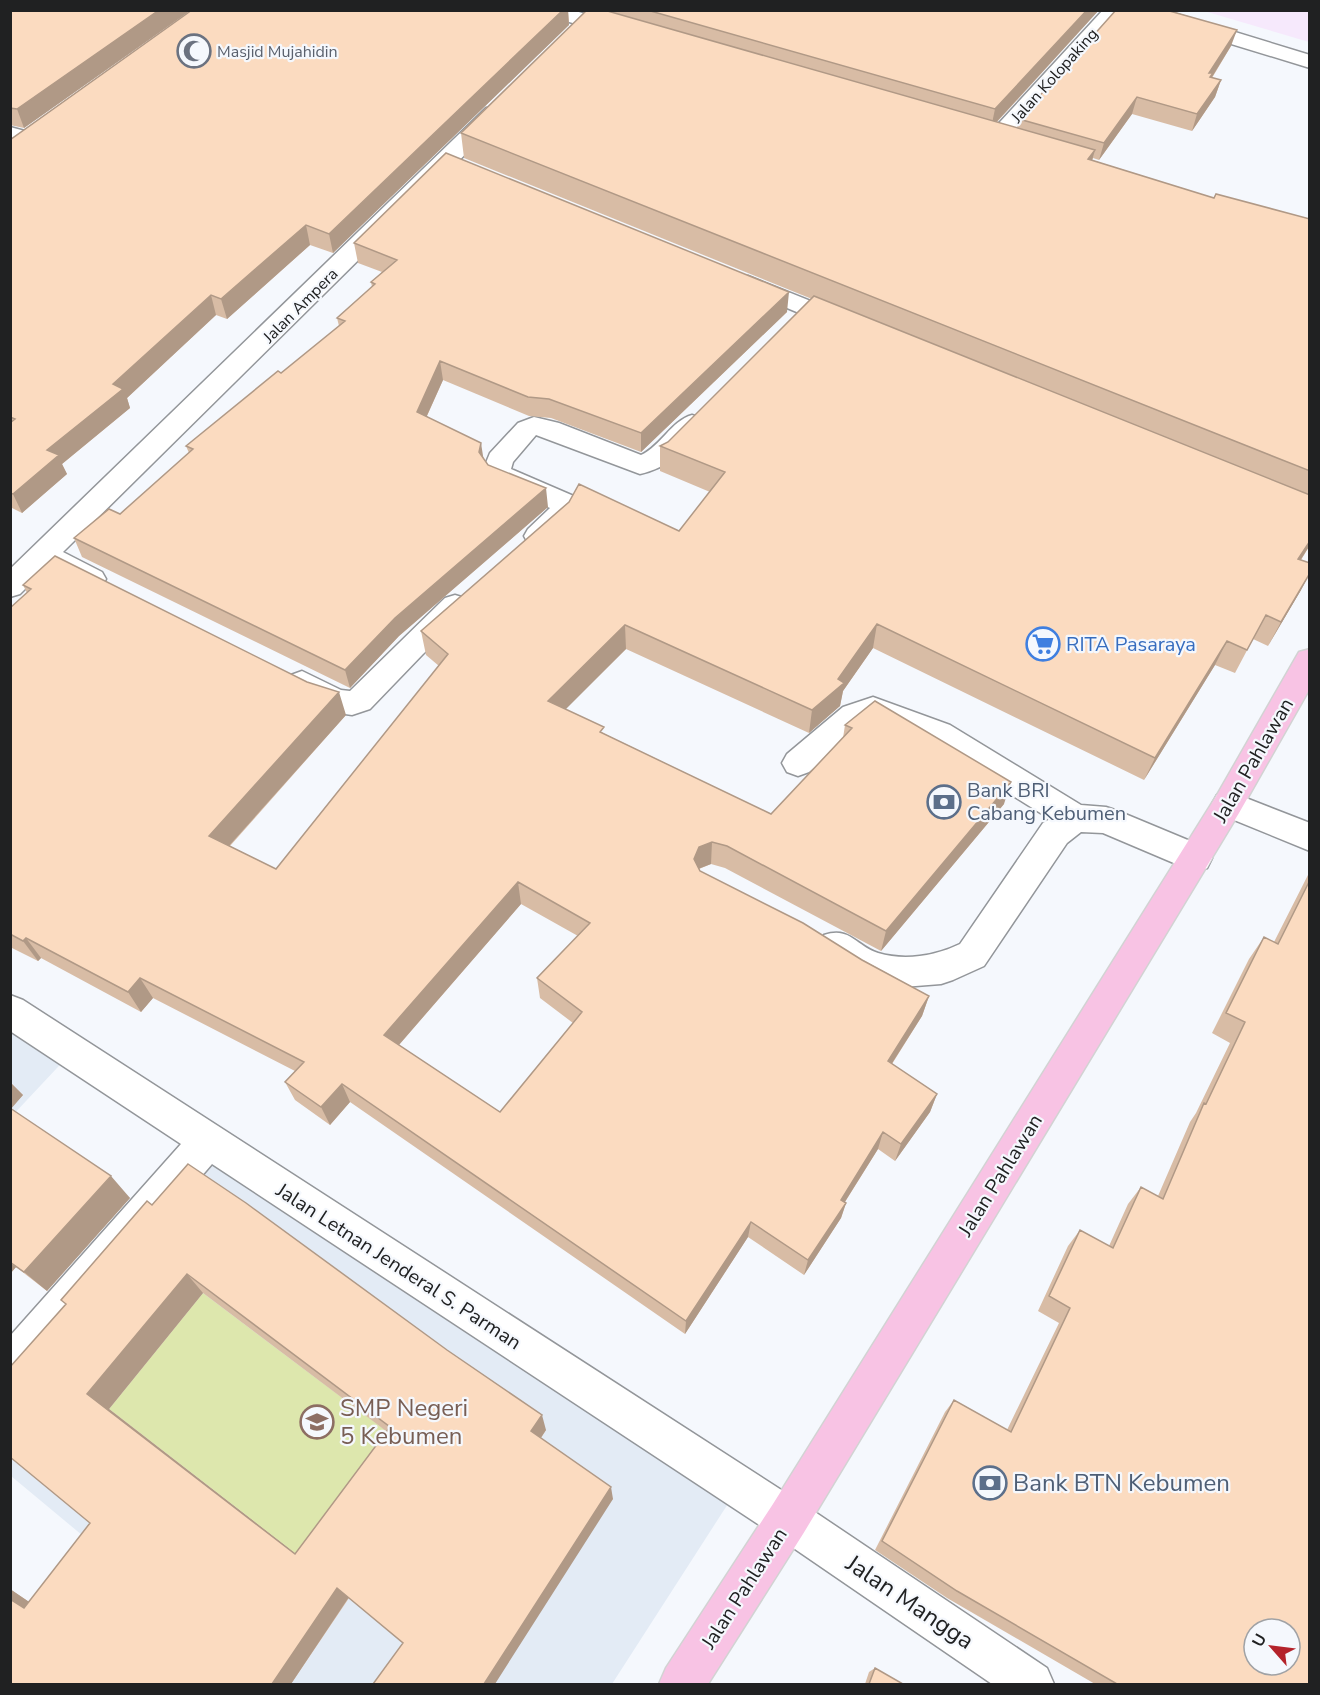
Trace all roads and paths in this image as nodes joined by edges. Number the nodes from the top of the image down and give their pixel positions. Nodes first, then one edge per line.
1 (548, 10) edge
2 (1114, 10) edge
3 (1147, 11) edge
4 (644, 38) edge
5 (1310, 62) edge
6 (512, 95) edge
7 (47, 126) edge
8 (973, 134) edge
9 (996, 140) junction
10 (16, 141) edge
11 (1018, 147) edge
12 (729, 276) edge
13 (862, 330) edge
14 (707, 410) edge
15 (523, 549) edge
16 (44, 555) junction
17 (10, 587) edge
18 (117, 591) edge
19 (471, 593) edge
20 (1310, 660) edge
21 (274, 669) edge
22 (798, 764) dead end
23 (1228, 804) junction
24 (1075, 818) junction
25 (1310, 838) edge
26 (1195, 858) junction
27 (813, 932) edge
28 (10, 1011) edge
29 (208, 1141) junction
30 (10, 1367) edge
31 (788, 1519) junction
32 (682, 1684) edge
33 (1031, 1684) edge

1 - 4 street
2 - 9 street, Jalan Kolopaking
3 - 5 street
6 - 16 street, Jalan Ampera
7 - 10 main road
8 - 9 street
9 - 11 street
12 - 13 street
14 - 15 street
16 - 17 street, Jalan Ampera
16 - 18 street
19 - 21 street
20 - 23 main road, Jalan Pahlawan
22 - 24 street
23 - 25 street
23 - 26 main road, Jalan Pahlawan
24 - 26 street
24 - 27 street
26 - 31 main road, Jalan Pahlawan
28 - 29 street, Jalan Letnan Jenderal S. Parman
29 - 30 street
29 - 31 street, Jalan Letnan Jenderal S. Parman
31 - 32 main road, Jalan Pahlawan
31 - 33 street, Jalan Mangga

